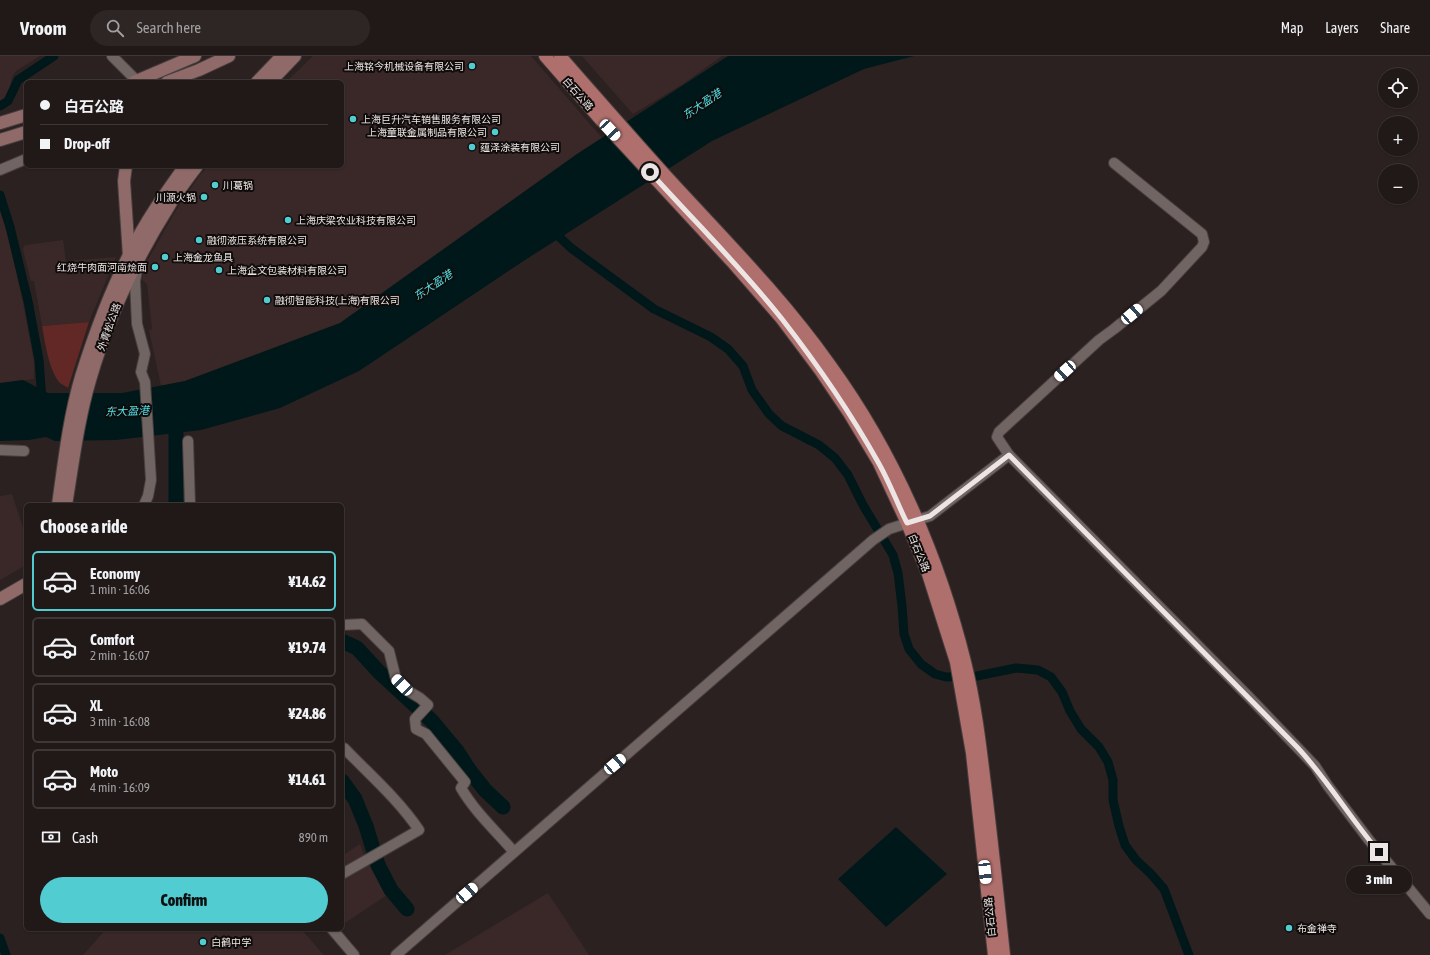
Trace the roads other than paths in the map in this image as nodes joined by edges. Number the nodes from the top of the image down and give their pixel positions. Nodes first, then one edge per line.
1 (112, 56) edge
2 (195, 56) edge
3 (229, 56) edge
4 (282, 56) edge
5 (295, 56) edge
6 (545, 56) edge
7 (560, 56) edge
8 (134, 80) edge
9 (141, 80) edge
10 (172, 80) edge
11 (259, 80) edge
12 (272, 80) edge
13 (24, 116) edge
14 (605, 116) junction
15 (0, 123) edge
16 (24, 133) edge
17 (0, 140) edge
18 (24, 160) edge
19 (1114, 163) dead end
20 (4, 168) edge
21 (119, 168) edge
22 (126, 168) edge
23 (184, 168) edge
24 (196, 168) edge
25 (134, 256) junction
26 (127, 272) junction
27 (188, 441) dead end
28 (0, 450) edge
29 (24, 451) dead end
30 (1009, 455) junction
31 (69, 457) junction
32 (58, 503) edge
33 (66, 503) edge
34 (145, 503) edge
35 (190, 503) edge
36 (912, 521) junction
37 (24, 585) edge
38 (24, 594) edge
39 (0, 598) edge
40 (0, 608) edge
41 (344, 625) edge
42 (968, 696) junction
43 (344, 748) dead end
44 (514, 852) junction
45 (344, 873) edge
46 (1430, 914) edge
47 (334, 931) edge
48 (354, 955) edge
49 (396, 955) edge
50 (994, 955) edge
51 (1004, 955) edge

1 - 8 street
2 - 9 main road
3 - 10 main road
4 - 11 main road
5 - 12 main road
6 - 14 main road, 白石公路
7 - 14 main road, 白石公路
13 - 15 main road
14 - 36 main road, 白石公路
16 - 17 main road
18 - 20 street
19 - 30 street
21 - 26 main road
22 - 25 main road
23 - 25 main road, 外青松公路
24 - 25 main road, 外青松公路
25 - 26 main road, 外青松公路
25 - 34 street
26 - 31 main road, 外青松公路
27 - 35 street
28 - 29 street
30 - 36 street
30 - 46 street
31 - 32 main road, 外青松公路
31 - 33 main road, 外青松公路
36 - 42 main road, 白石公路
36 - 44 street
37 - 39 main road
38 - 40 main road
41 - 44 street
42 - 50 main road, 白石公路
42 - 51 main road, 白石公路
43 - 45 street
44 - 49 street
47 - 48 street

